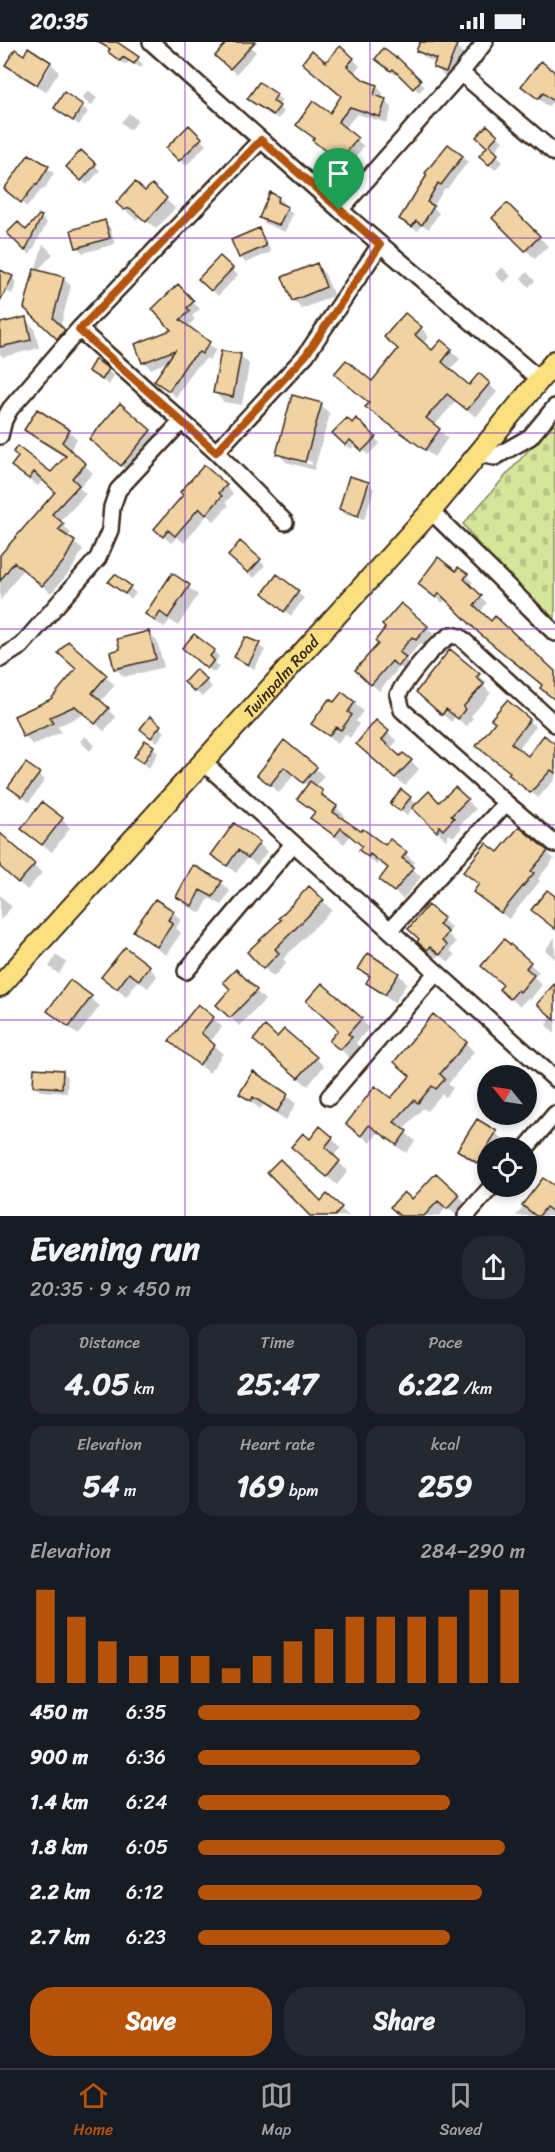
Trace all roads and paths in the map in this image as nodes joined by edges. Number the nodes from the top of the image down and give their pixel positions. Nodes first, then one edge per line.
1 (151, 42) edge
2 (485, 42) edge
3 (461, 74) junction
4 (261, 140) junction
5 (555, 153) edge
6 (339, 210) junction
7 (380, 245) junction
8 (79, 330) junction
9 (555, 361) edge
10 (539, 379) junction
11 (555, 407) edge
12 (181, 422) junction
13 (0, 436) edge
14 (216, 452) junction
15 (477, 454) junction
16 (431, 511) junction
17 (285, 522) dead end
18 (555, 633) edge
19 (0, 659) edge
20 (555, 724) edge
21 (203, 762) junction
22 (506, 804) junction
23 (293, 844) junction
24 (555, 844) edge
25 (390, 930) junction
26 (186, 971) dead end
27 (436, 973) junction
28 (0, 986) edge
29 (555, 1079) edge
30 (329, 1097) dead end
31 (555, 1114) edge
32 (535, 1137) edge
33 (482, 1197) edge
34 (466, 1216) edge

1 - 4 street
2 - 3 street
3 - 5 street
3 - 6 street
4 - 6 street
4 - 8 street
6 - 7 street
7 - 10 street
7 - 14 street
8 - 12 street
8 - 13 street
9 - 10 main road, Twinpalm Road
10 - 15 main road, Twinpalm Road
11 - 15 street
12 - 14 street
12 - 19 street
14 - 17 street
15 - 16 main road, Twinpalm Road
16 - 18 street
16 - 21 main road, Twinpalm Road
20 - 22 street
21 - 23 street
21 - 28 main road, Twinpalm Road
22 - 24 street
22 - 25 street
23 - 25 street
23 - 26 street
25 - 27 street
27 - 29 street
27 - 30 street
31 - 32 street
33 - 34 street

